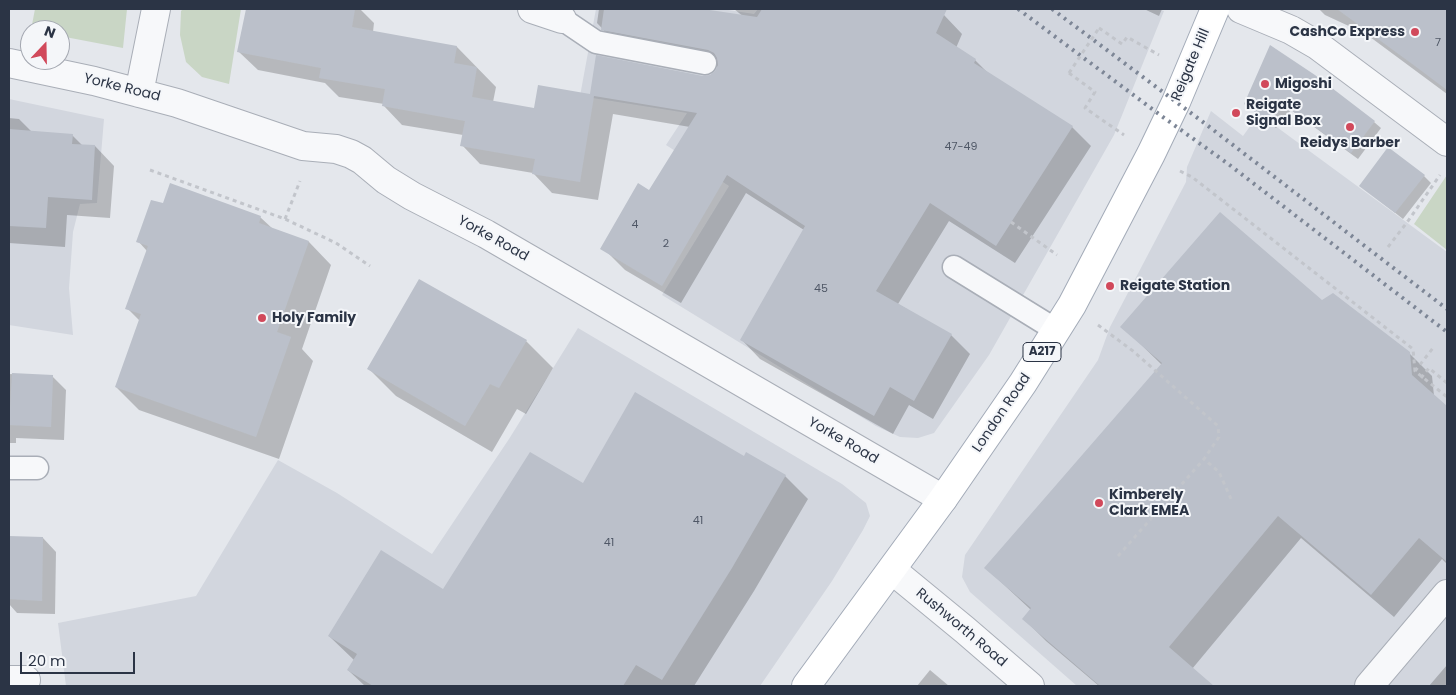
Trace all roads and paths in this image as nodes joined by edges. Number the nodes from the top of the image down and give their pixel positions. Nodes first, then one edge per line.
1 (156, 9) edge
2 (532, 9) edge
3 (1215, 9) edge
4 (1241, 9) edge
5 (562, 19) joint
6 (1164, 57) dead end
7 (9, 63) edge
8 (705, 63) dead end
9 (139, 93) junction
10 (1167, 120) joint
11 (1128, 138) dead end
12 (1447, 142) edge
13 (150, 170) dead end
14 (1176, 170) dead end
15 (1442, 172) dead end
16 (303, 175) dead end
17 (284, 219) junction
18 (1011, 222) dead end
19 (1388, 247) dead end
20 (1058, 255) dead end
21 (370, 266) dead end
22 (954, 267) dead end
23 (1072, 305) junction
24 (1056, 330) junction
25 (1433, 348) dead end
26 (1415, 371) junction
27 (1422, 378) junction
28 (1447, 383) edge
29 (1447, 397) edge
30 (1204, 459) junction
31 (9, 468) edge
32 (37, 468) dead end
33 (1231, 499) dead end
34 (943, 500) junction
35 (1118, 556) dead end
36 (892, 570) junction
37 (1447, 594) edge
38 (806, 686) edge
39 (1030, 686) edge
40 (1369, 686) edge

1 - 9 street
2 - 5 street
3 - 10 main road, Reigate Hill / A217
4 - 12 street
5 - 8 lane
6 - 11 path, bridge
7 - 9 street, Yorke Road
9 - 34 street, Yorke Road
10 - 23 main road, London Road / A217
13 - 17 path
14 - 26 path
15 - 19 path
16 - 17 path
17 - 21 path
18 - 20 path
22 - 24 lane
23 - 24 main road, London Road / A217
23 - 30 path
24 - 34 main road, London Road / A217
25 - 26 path
26 - 27 path
27 - 28 path
27 - 29 path
30 - 33 path
30 - 35 path
31 - 32 lane
34 - 36 main road, London Road / A217
36 - 38 main road, London Road / A217
36 - 39 street, Rushworth Road
37 - 40 street

